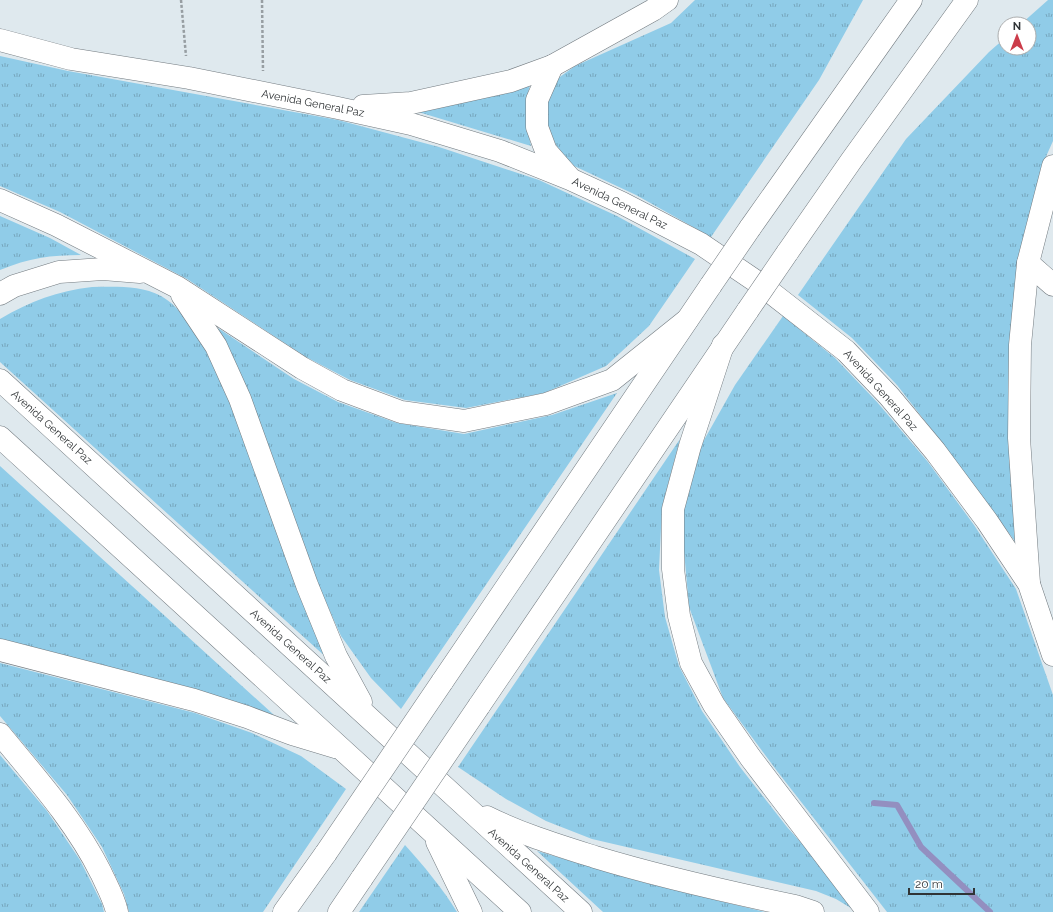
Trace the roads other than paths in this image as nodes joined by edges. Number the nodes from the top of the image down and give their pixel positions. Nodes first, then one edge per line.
1 (667, 0) edge
2 (912, 0) edge
3 (966, 0) edge
4 (0, 40) edge
5 (552, 66) junction
6 (338, 108) junction
7 (1053, 166) edge
8 (570, 179) junction
9 (0, 200) edge
10 (1028, 263) junction
11 (149, 273) junction
12 (1053, 285) edge
13 (177, 287) junction
14 (0, 294) edge
15 (687, 320) junction
16 (723, 345) junction
17 (0, 380) edge
18 (0, 437) edge
19 (1029, 584) junction
20 (0, 650) edge
21 (1053, 655) edge
22 (369, 717) junction
23 (0, 734) edge
24 (340, 748) junction
25 (464, 805) junction
26 (431, 830) junction
27 (117, 912) edge
28 (284, 912) edge
29 (339, 912) edge
30 (471, 912) edge
31 (520, 912) edge
32 (581, 912) edge
33 (813, 912) edge
34 (868, 912) edge

1 - 5 main road
2 - 15 main road, bridge
3 - 16 main road, bridge
4 - 6 main road, Avenida General Paz
5 - 6 main road
5 - 8 main road
6 - 8 main road, Avenida General Paz
7 - 10 main road
8 - 19 main road, Avenida General Paz
9 - 11 main road
10 - 12 main road
10 - 19 main road
11 - 13 main road
11 - 14 main road
13 - 15 main road
13 - 22 main road
15 - 28 main road, bridge
16 - 29 main road, bridge
16 - 34 main road
17 - 22 main road, Avenida General Paz
18 - 24 main road
19 - 21 main road, Avenida General Paz
20 - 24 main road
22 - 25 main road, Avenida General Paz
23 - 27 main road
24 - 26 main road
25 - 32 main road, Avenida General Paz
25 - 33 main road
26 - 30 main road
26 - 31 main road

